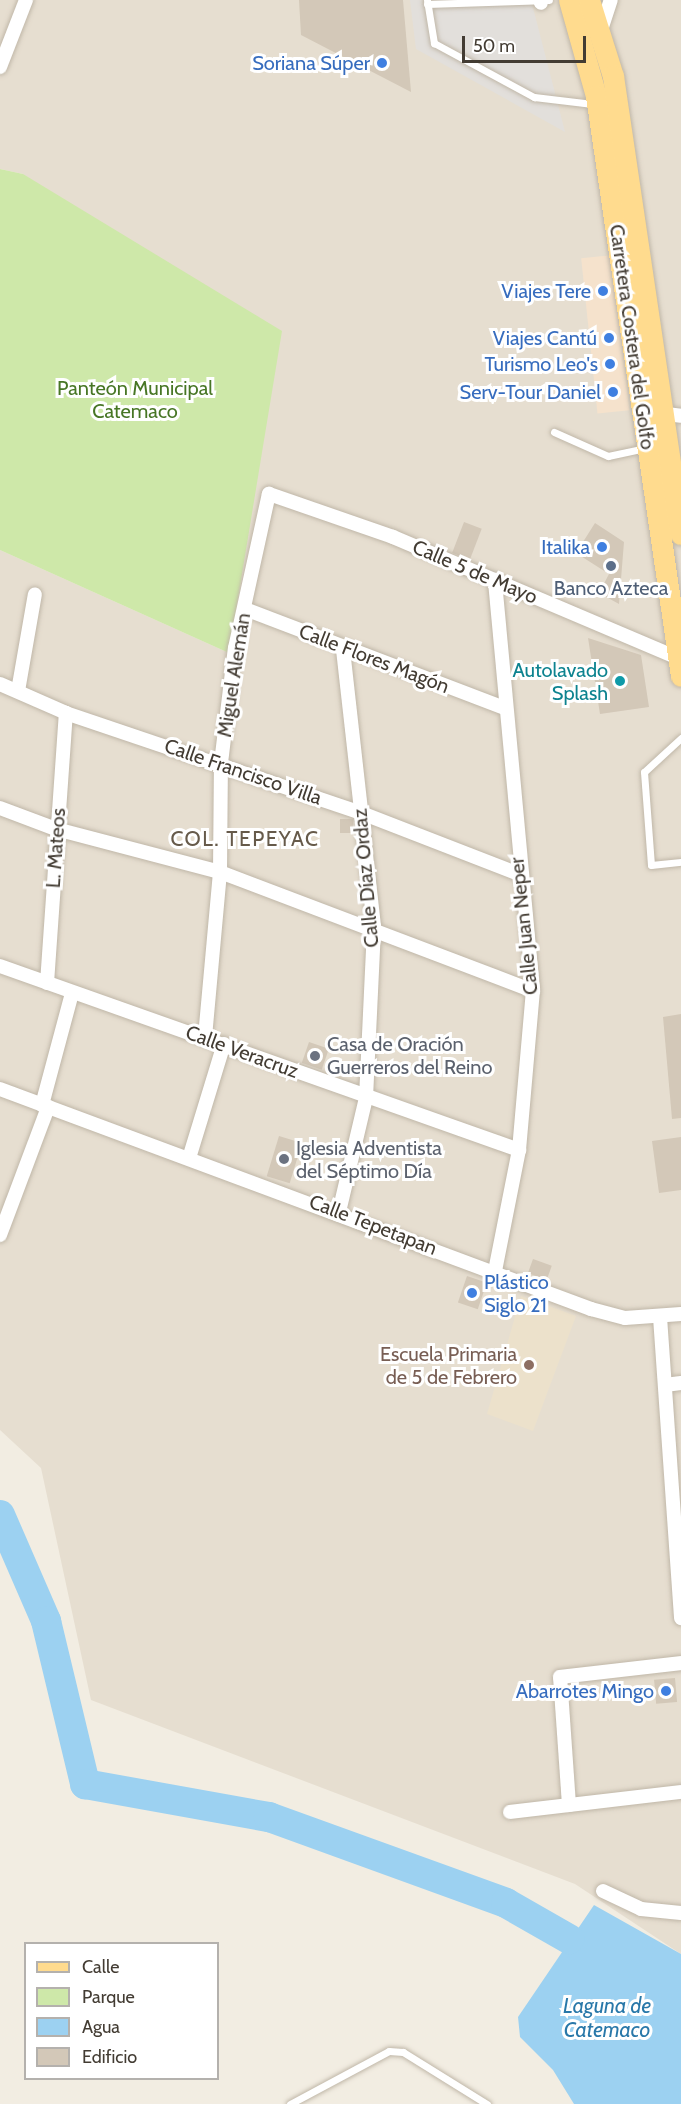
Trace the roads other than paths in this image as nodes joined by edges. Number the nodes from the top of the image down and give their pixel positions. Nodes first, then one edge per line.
1 (26, 0) edge
2 (569, 0) edge
3 (589, 0) edge
4 (611, 0) edge
5 (543, 1) edge
6 (427, 2) edge
7 (600, 35) junction
8 (0, 68) edge
9 (597, 104) junction
10 (663, 415) edge
11 (554, 432) dead end
12 (649, 447) junction
13 (269, 494) joint
14 (681, 534) edge
15 (495, 580) junction
16 (35, 594) dead end
17 (245, 609) junction
18 (343, 649) junction
19 (680, 667) edge
20 (0, 684) edge
21 (18, 691) junction
22 (504, 708) junction
23 (66, 713) junction
24 (681, 738) edge
25 (221, 763) junction
26 (0, 808) edge
27 (360, 812) junction
28 (56, 829) junction
29 (681, 862) edge
30 (220, 872) junction
31 (519, 874) junction
32 (374, 926) junction
33 (0, 966) edge
34 (47, 982) junction
35 (533, 991) junction
36 (72, 993) junction
37 (205, 1037) junction
38 (224, 1044) junction
39 (0, 1089) edge
40 (366, 1098) junction
41 (45, 1106) junction
42 (519, 1150) junction
43 (190, 1155) junction
44 (339, 1212) junction
45 (0, 1235) edge
46 (495, 1270) junction
47 (681, 1314) edge
48 (660, 1317) junction
49 (681, 1383) edge
50 (665, 1385) junction
51 (675, 1503) edge
52 (681, 1618) edge
53 (681, 1663) edge
54 (681, 1792) edge
55 (569, 1805) junction
56 (510, 1812) dead end
57 (603, 1891) dead end
58 (681, 1913) edge
59 (290, 2104) edge
60 (488, 2104) edge

1 - 8 street
2 - 9 main road, Carretera Costera del Golfo
3 - 7 main road, Carretera Costera del Golfo
4 - 7 street
5 - 6 lane
6 - 9 lane
7 - 10 main road, Carretera Costera del Golfo
9 - 10 main road, Carretera Costera del Golfo
10 - 12 main road, Carretera Costera del Golfo
10 - 14 main road, Carretera Costera del Golfo
11 - 12 lane
12 - 19 main road, Carretera Costera del Golfo
13 - 15 street, Calle 5 de Mayo
13 - 17 street, Miguel Alemán
15 - 19 street, Calle 5 de Mayo
15 - 22 street, Calle Juan Neper
16 - 21 street
17 - 18 street, Calle Flores Magón
17 - 25 street, Miguel Alemán
18 - 22 street, Calle Flores Magón
18 - 27 street, Calle Díaz Ordaz
20 - 21 street, Calle Francisco Villa
21 - 23 street, Calle Francisco Villa
22 - 31 street, Calle Juan Neper
23 - 25 street, Calle Francisco Villa
23 - 28 street, L. Mateos
24 - 29 lane
25 - 27 street, Calle Francisco Villa
25 - 30 street, Miguel Alemán
26 - 28 street
27 - 31 street, Calle Francisco Villa
27 - 32 street, Calle Díaz Ordaz
28 - 30 street
28 - 34 street, L. Mateos
30 - 32 street
30 - 37 street, Miguel Alemán
31 - 35 street, Calle Juan Neper
32 - 35 street
32 - 40 street, Calle Díaz Ordaz
33 - 34 street, Calle Veracruz
34 - 36 street, Calle Veracruz
35 - 42 street, Calle Juan Neper
36 - 37 street, Calle Veracruz
36 - 41 street
37 - 38 street, Calle Veracruz
38 - 40 street, Calle Veracruz
38 - 43 street
39 - 41 street, Calle Tepetapan
40 - 42 street, Calle Veracruz
40 - 44 street, Calle Díaz Ordaz
41 - 43 street, Calle Tepetapan
41 - 45 street
42 - 46 street, Calle Juan Neper
43 - 44 street, Calle Tepetapan
44 - 46 street, Calle Tepetapan
46 - 48 street, Calle Tepetapan
47 - 48 street, Calle Tepetapan
48 - 50 street
49 - 50 street
50 - 51 street
51 - 52 street
53 - 55 street
54 - 55 street
55 - 56 street
57 - 58 street
59 - 60 lane

